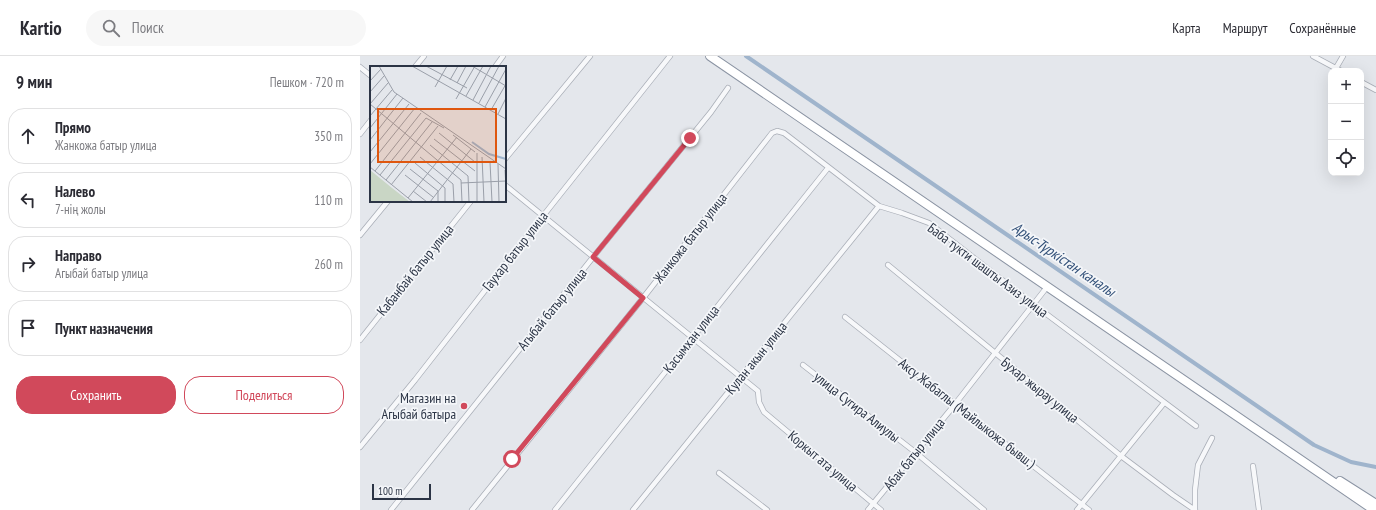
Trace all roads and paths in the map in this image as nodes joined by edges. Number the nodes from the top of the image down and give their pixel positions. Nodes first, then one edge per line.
1 (424, 56) edge
2 (504, 56) edge
3 (590, 56) edge
4 (670, 56) edge
5 (710, 56) edge
6 (718, 56) edge
7 (1313, 56) edge
8 (1343, 56) edge
9 (416, 66) edge
10 (496, 66) edge
11 (360, 67) edge
12 (1335, 68) edge
13 (1340, 68) edge
14 (370, 75) edge
15 (1364, 84) edge
16 (728, 88) dead end
17 (1376, 90) edge
18 (370, 121) edge
19 (772, 133) joint
20 (360, 134) edge
21 (506, 158) edge
22 (828, 168) junction
23 (506, 186) edge
24 (387, 202) edge
25 (470, 202) edge
26 (879, 206) junction
27 (543, 216) junction
28 (360, 235) edge
29 (593, 257) junction
30 (888, 265) dead end
31 (1047, 287) junction
32 (643, 298) junction
33 (1033, 304) junction
34 (845, 317) dead end
35 (692, 336) junction
36 (360, 340) edge
37 (995, 352) junction
38 (803, 366) dead end
39 (741, 376) junction
40 (955, 403) junction
41 (1164, 403) junction
42 (1196, 426) dead end
43 (1212, 438) dead end
44 (360, 447) edge
45 (915, 452) junction
46 (1121, 456) junction
47 (1254, 466) dead end
48 (719, 473) dead end
49 (874, 504) junction
50 (1082, 504) junction
51 (1372, 505) edge
52 (391, 510) edge
53 (472, 510) edge
54 (555, 510) edge
55 (633, 510) edge
56 (767, 510) edge
57 (868, 510) edge
58 (882, 510) edge
59 (984, 510) edge
60 (1077, 510) edge
61 (1089, 510) edge
62 (1195, 510) edge
63 (1259, 510) edge

1 - 9 street
2 - 10 street
3 - 21 street
4 - 27 street, Гаухар батыр улица
5 - 31 highway
6 - 51 highway
7 - 12 street
8 - 13 street
11 - 14 street
15 - 17 street
16 - 29 street, Агыбай батыр улица
18 - 20 street
19 - 22 street, Баба тукти шашты Азиз улица
19 - 32 street, Жанкожа батыр улица
22 - 26 street, Баба тукти шашты Азиз улица
22 - 35 street, Касымхан улица
23 - 27 street
24 - 28 street
25 - 36 street, Кабанбай батыр улица
26 - 33 street, Баба тукти шашты Азиз улица
26 - 39 street, Кулан акын улица
27 - 29 street
27 - 44 street, Гаухар батыр улица
29 - 32 street
29 - 52 street, Агыбай батыр улица
30 - 37 street, Бухар жырау улица
31 - 33 street, Абак батыр улица
31 - 51 highway
32 - 35 street
32 - 53 street, Жанкожа батыр улица
33 - 37 street, Абак батыр улица
33 - 41 street, Баба тукти шашты Азиз улица
34 - 40 street, Аксу Жабаглы (Майлыкожа бывш.)
35 - 39 street
35 - 54 street, Касымхан улица
37 - 40 street, Абак батыр улица
37 - 46 street, Бухар жырау улица
38 - 45 street, улица Сугира Алиулы
39 - 49 street, Коркыт ата улица
39 - 55 street, Кулан акын улица
40 - 45 street, Абак батыр улица
40 - 50 street, Аксу Жабаглы (Майлыкожа бывш.)
41 - 42 street, Баба тукти шашты Азиз улица
41 - 46 street
43 - 62 street
45 - 49 street, Абак батыр улица
45 - 59 street, улица Сугира Алиулы
46 - 50 street
46 - 62 street, Бухар жырау улица
47 - 63 street
48 - 56 street
49 - 57 street, Абак батыр улица
49 - 58 street, Коркыт ата улица
50 - 60 street
50 - 61 street, Аксу Жабаглы (Майлыкожа бывш.)

